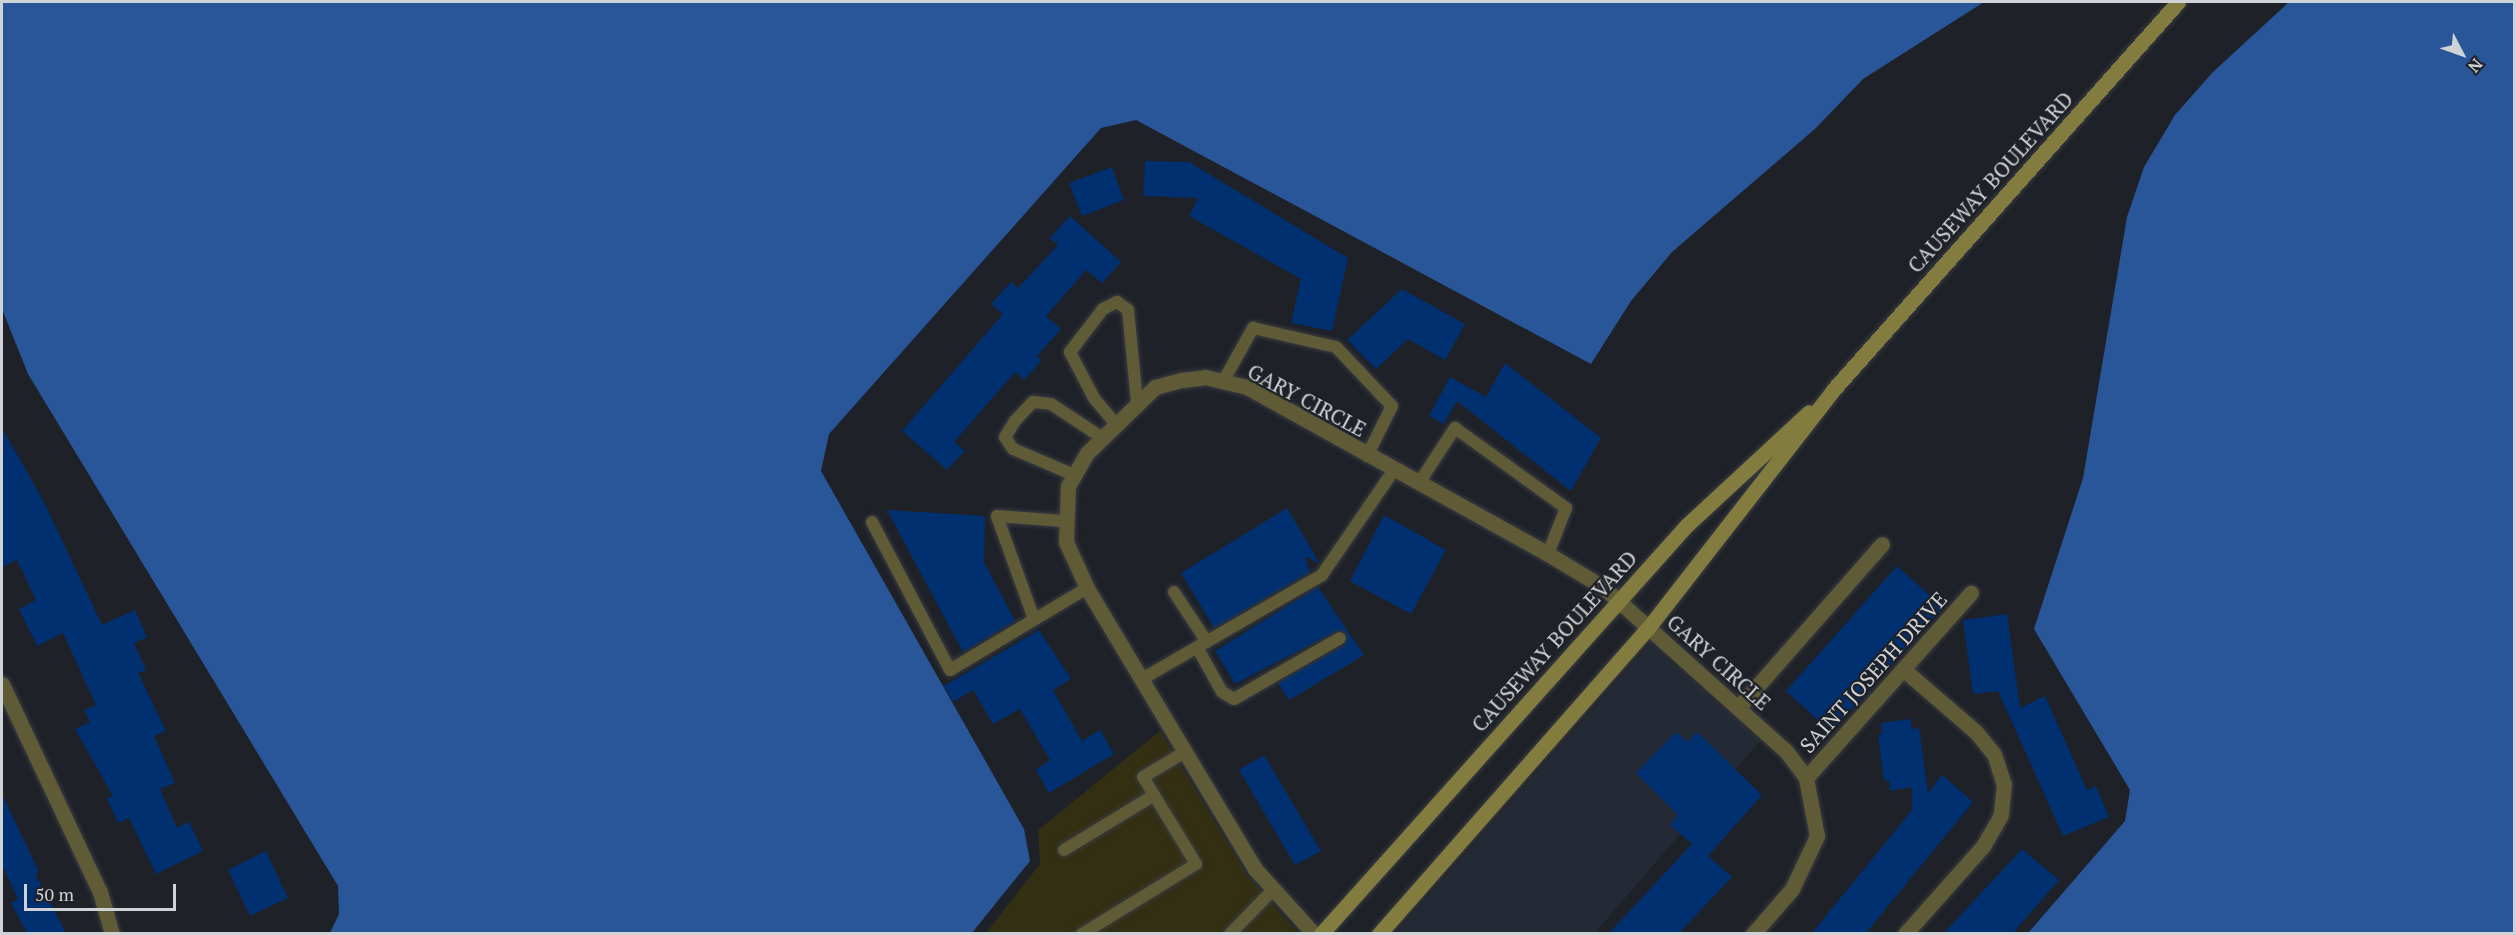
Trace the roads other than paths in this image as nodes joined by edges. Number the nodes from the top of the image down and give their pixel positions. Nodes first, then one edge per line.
1 (2178, 2) edge
2 (1224, 380) junction
3 (1833, 390) junction
4 (1137, 401) junction
5 (1114, 422) junction
6 (1101, 437) junction
7 (1367, 456) junction
8 (1394, 470) junction
9 (1074, 475) junction
10 (1419, 483) junction
11 (1063, 521) junction
12 (872, 522) dead end
13 (1882, 544) dead end
14 (1548, 554) junction
15 (1087, 588) junction
16 (1174, 592) dead end
17 (1971, 593) dead end
18 (1618, 601) junction
19 (1034, 619) junction
20 (1648, 628) junction
21 (1340, 638) dead end
22 (1202, 644) junction
23 (1904, 669) junction
24 (1142, 679) junction
25 (2, 684) edge
26 (1738, 708) junction
27 (1185, 752) junction
28 (1806, 778) junction
29 (1154, 795) junction
30 (1064, 850) dead end
31 (1272, 891) junction
32 (112, 933) edge
33 (1082, 933) edge
34 (1230, 933) edge
35 (1314, 933) edge
36 (1321, 933) edge
37 (1379, 933) edge
38 (1753, 933) edge
39 (1905, 933) edge

1 - 3 street, CAUSEWAY BOULEVARD
2 - 4 street, GARY CIRCLE
2 - 7 street, GARY CIRCLE
2 - 7 lane
3 - 18 street, CAUSEWAY BOULEVARD
3 - 20 street, CAUSEWAY BOULEVARD
4 - 5 street, GARY CIRCLE
4 - 5 lane
5 - 6 street, GARY CIRCLE
6 - 9 street, GARY CIRCLE
6 - 9 lane
7 - 8 street, GARY CIRCLE
8 - 10 street, GARY CIRCLE
8 - 22 lane
9 - 11 street, GARY CIRCLE
10 - 14 street, GARY CIRCLE
10 - 14 lane
11 - 15 street, GARY CIRCLE
11 - 19 lane
12 - 19 lane
13 - 26 street
14 - 18 street, GARY CIRCLE
15 - 19 lane
15 - 24 street, GARY CIRCLE
16 - 22 lane
17 - 23 street, SAINT JOSEPH DRIVE
18 - 20 street, GARY CIRCLE
18 - 36 street, CAUSEWAY BOULEVARD
20 - 26 street, GARY CIRCLE
20 - 37 street, CAUSEWAY BOULEVARD
21 - 22 lane
22 - 24 lane
23 - 28 street, SAINT JOSEPH DRIVE
23 - 39 street
24 - 27 street, GARY CIRCLE
25 - 32 street
26 - 28 street, GARY CIRCLE
27 - 29 lane
27 - 31 street, GARY CIRCLE
28 - 38 street
29 - 30 lane
29 - 33 lane
31 - 34 lane
31 - 35 street, GARY CIRCLE

